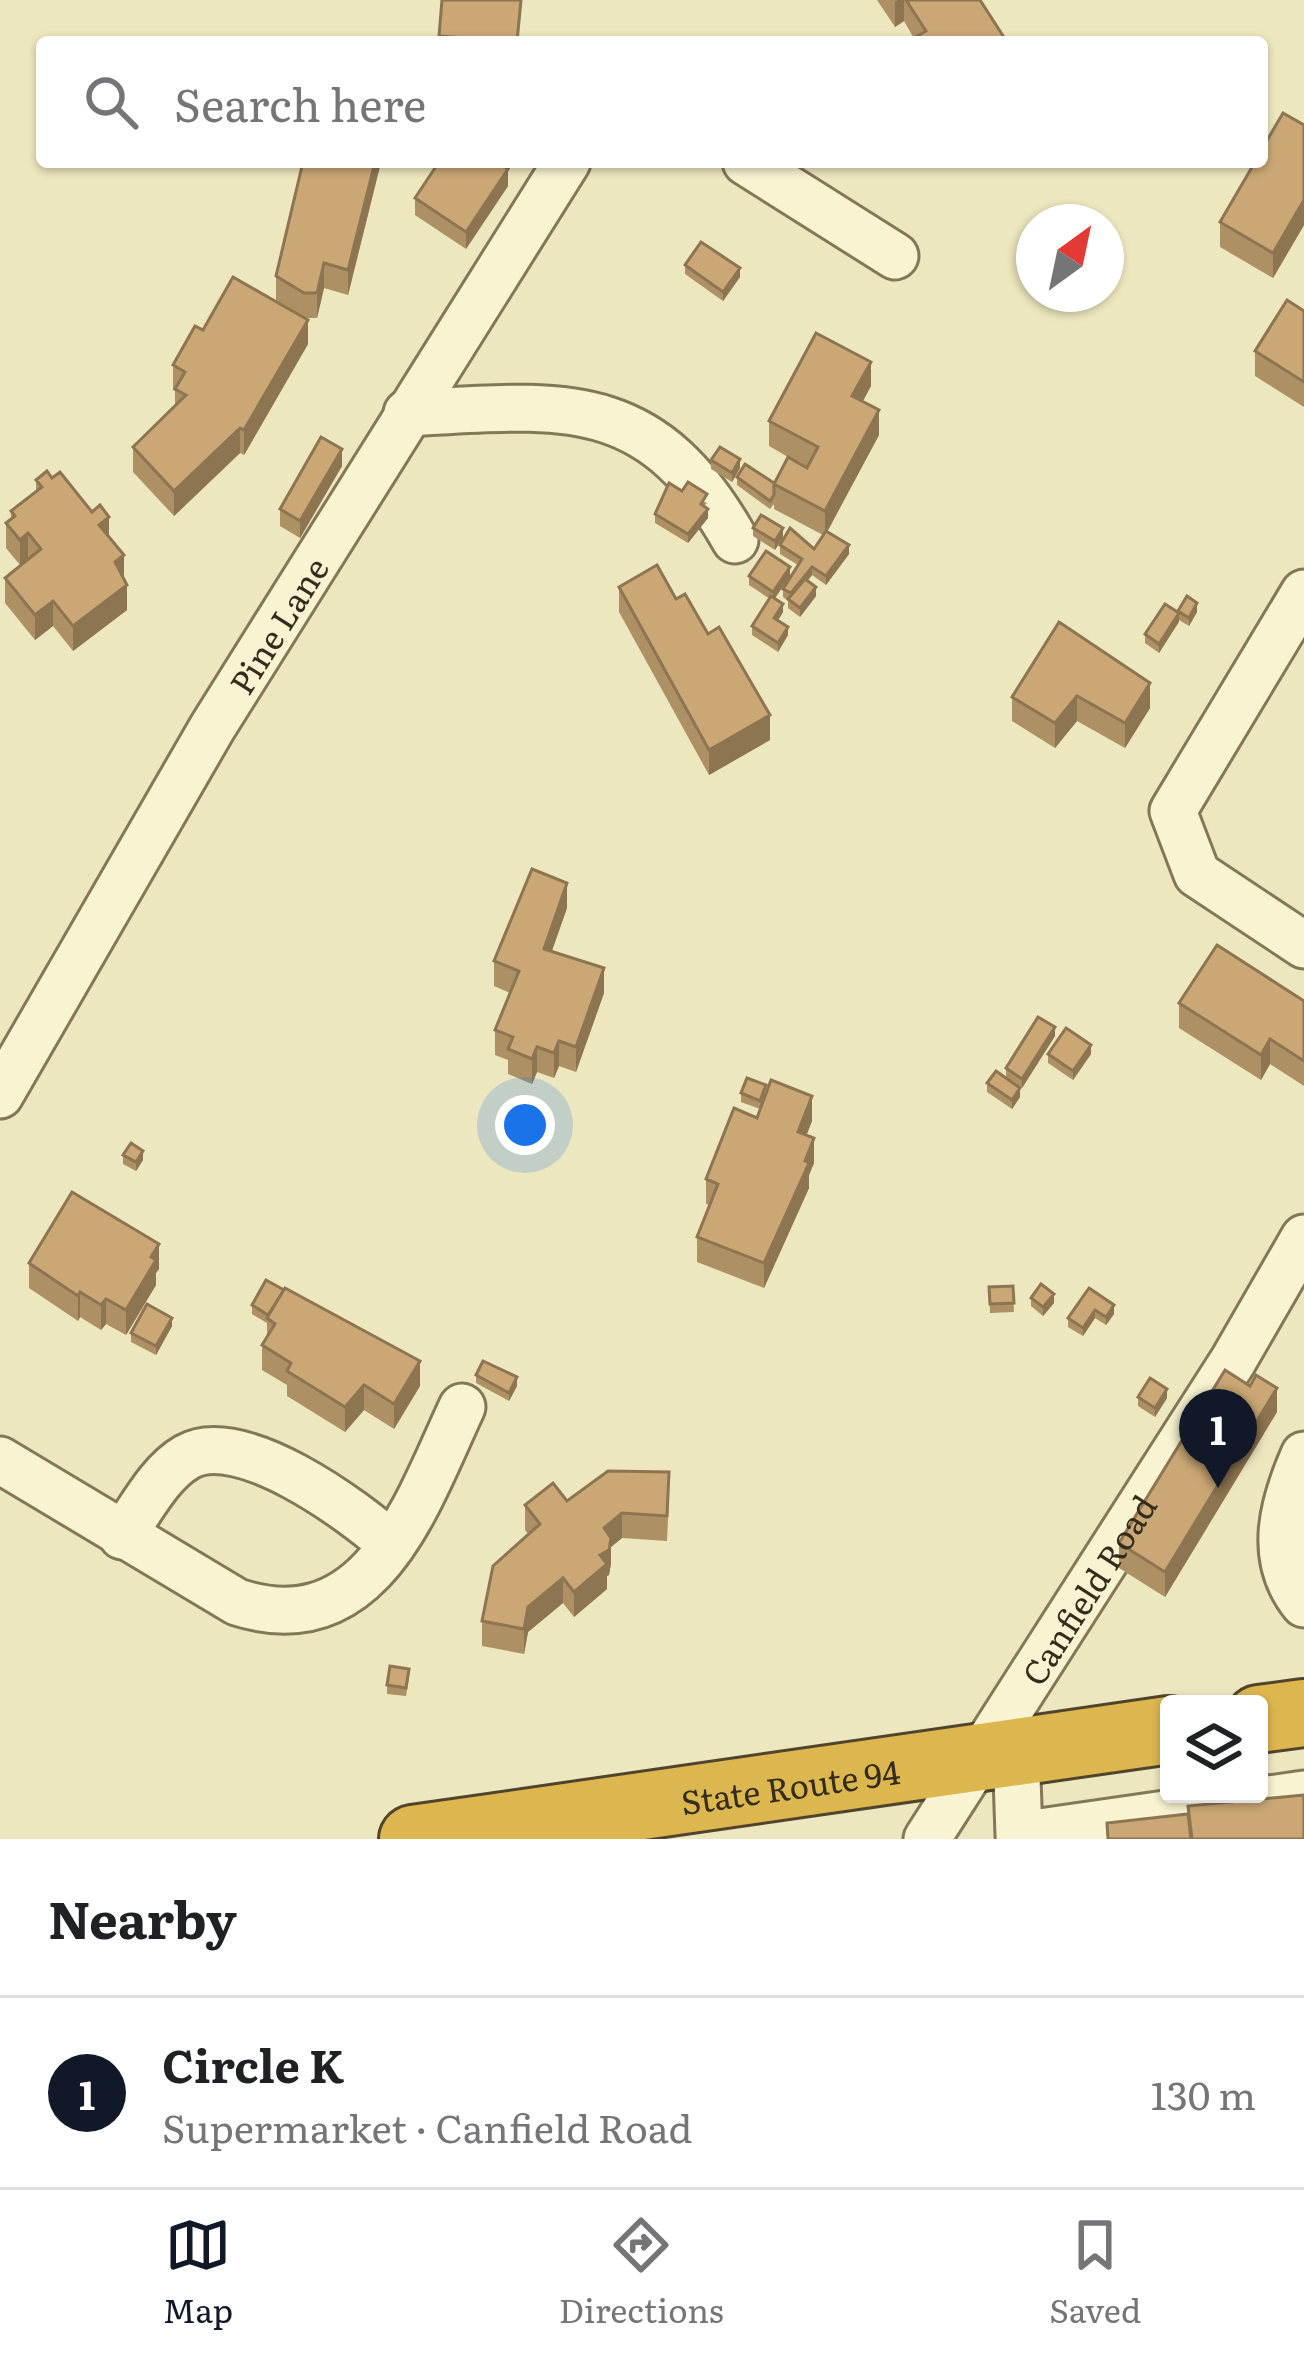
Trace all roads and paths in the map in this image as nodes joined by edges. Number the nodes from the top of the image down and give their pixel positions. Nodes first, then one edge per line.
1 (563, 168) edge
2 (756, 168) edge
3 (895, 256) dead end
4 (407, 413) junction
5 (735, 540) dead end
6 (1304, 593) edge
7 (1304, 945) edge
8 (0, 1095) edge
9 (1304, 1238) edge
10 (462, 1407) dead end
11 (1304, 1455) edge
12 (0, 1460) edge
13 (122, 1536) junction
14 (392, 1545) junction
15 (1304, 1604) edge
16 (1304, 1713) edge
17 (1268, 1718) edge
18 (1160, 1731) edge
19 (997, 1751) junction
20 (1304, 1794) edge
21 (1029, 1836) edge
22 (413, 1839) edge
23 (927, 1839) edge

1 - 4 street, Pine Lane
2 - 3 street
4 - 5 street
4 - 8 street, Pine Lane
6 - 7 street
9 - 19 street, Canfield Road
10 - 14 street
11 - 15 street
12 - 13 street
13 - 14 street
13 - 14 street
16 - 17 highway
18 - 19 highway, State Route 94
19 - 21 street
19 - 22 highway, State Route 94
19 - 23 street, Canfield Road
20 - 21 street

